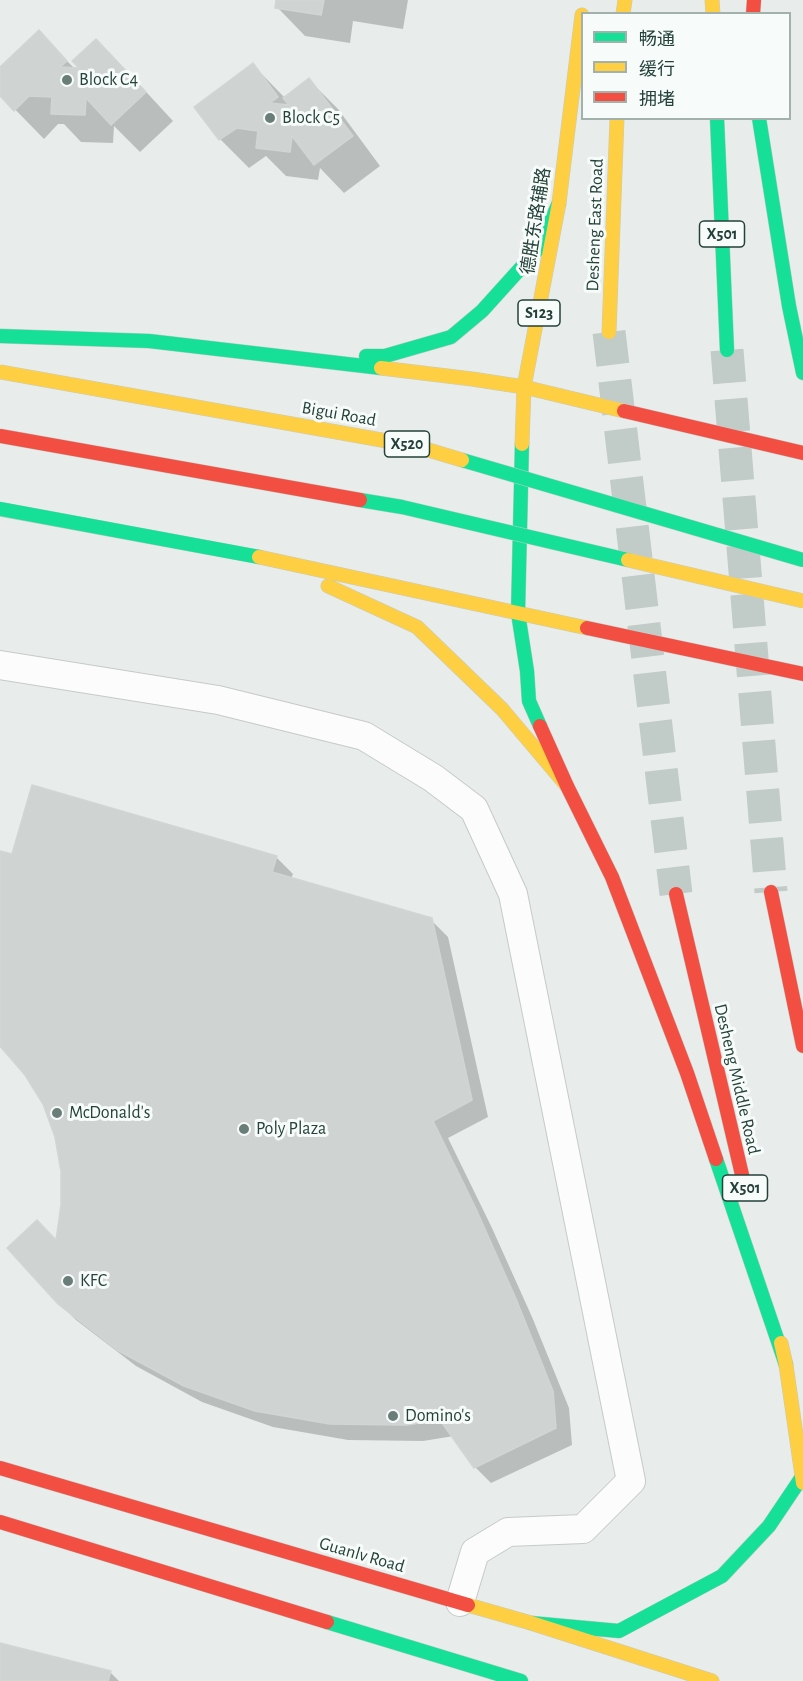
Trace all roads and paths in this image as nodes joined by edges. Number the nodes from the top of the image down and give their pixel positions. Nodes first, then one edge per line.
1 (581, 30) edge
2 (617, 120) edge
3 (717, 120) edge
4 (759, 120) edge
5 (559, 203) junction
6 (789, 306) junction
7 (803, 326) edge
8 (609, 332) tunnel mouth
9 (0, 336) edge
10 (727, 350) tunnel mouth
11 (306, 359) junction
12 (0, 372) edge
13 (803, 373) edge
14 (524, 387) junction
15 (0, 436) edge
16 (803, 453) edge
17 (0, 509) edge
18 (239, 553) junction
19 (803, 560) edge
20 (803, 602) edge
21 (518, 613) junction
22 (0, 665) edge
23 (803, 674) edge
24 (567, 786) junction
25 (771, 892) tunnel mouth
26 (676, 894) tunnel mouth
27 (803, 1046) edge
28 (746, 1193) dead end
29 (754, 1227) dead end
30 (786, 1365) junction
31 (0, 1468) edge
32 (803, 1480) edge
33 (0, 1522) edge
34 (460, 1602) junction
35 (531, 1623) junction
36 (521, 1681) edge
37 (712, 1681) edge

1 - 5 main road, 德胜东路辅路 / S123
2 - 8 main road, Desheng East Road
3 - 10 main road, X501
4 - 6 main road
5 - 11 main road
5 - 14 main road, 德胜东路辅路 / S123
6 - 7 main road
6 - 13 main road
9 - 11 main road
11 - 14 main road
12 - 19 main road, Bigui Road / X520, bridge
14 - 16 main road
14 - 21 main road, 德胜东路辅路 / S123
15 - 20 main road, bridge
17 - 18 main road
18 - 21 main road
18 - 24 main road
21 - 23 main road
21 - 24 main road, 德胜东路辅路
22 - 34 street
24 - 30 main road
25 - 27 main road
26 - 28 main road, Desheng Middle Road / X501
29 - 30 main road, X501
30 - 32 main road, X501
31 - 34 main road, Guanlv Road
32 - 35 main road
33 - 36 main road
34 - 35 main road, Guanlv Road
35 - 37 main road, Guanlv Road

